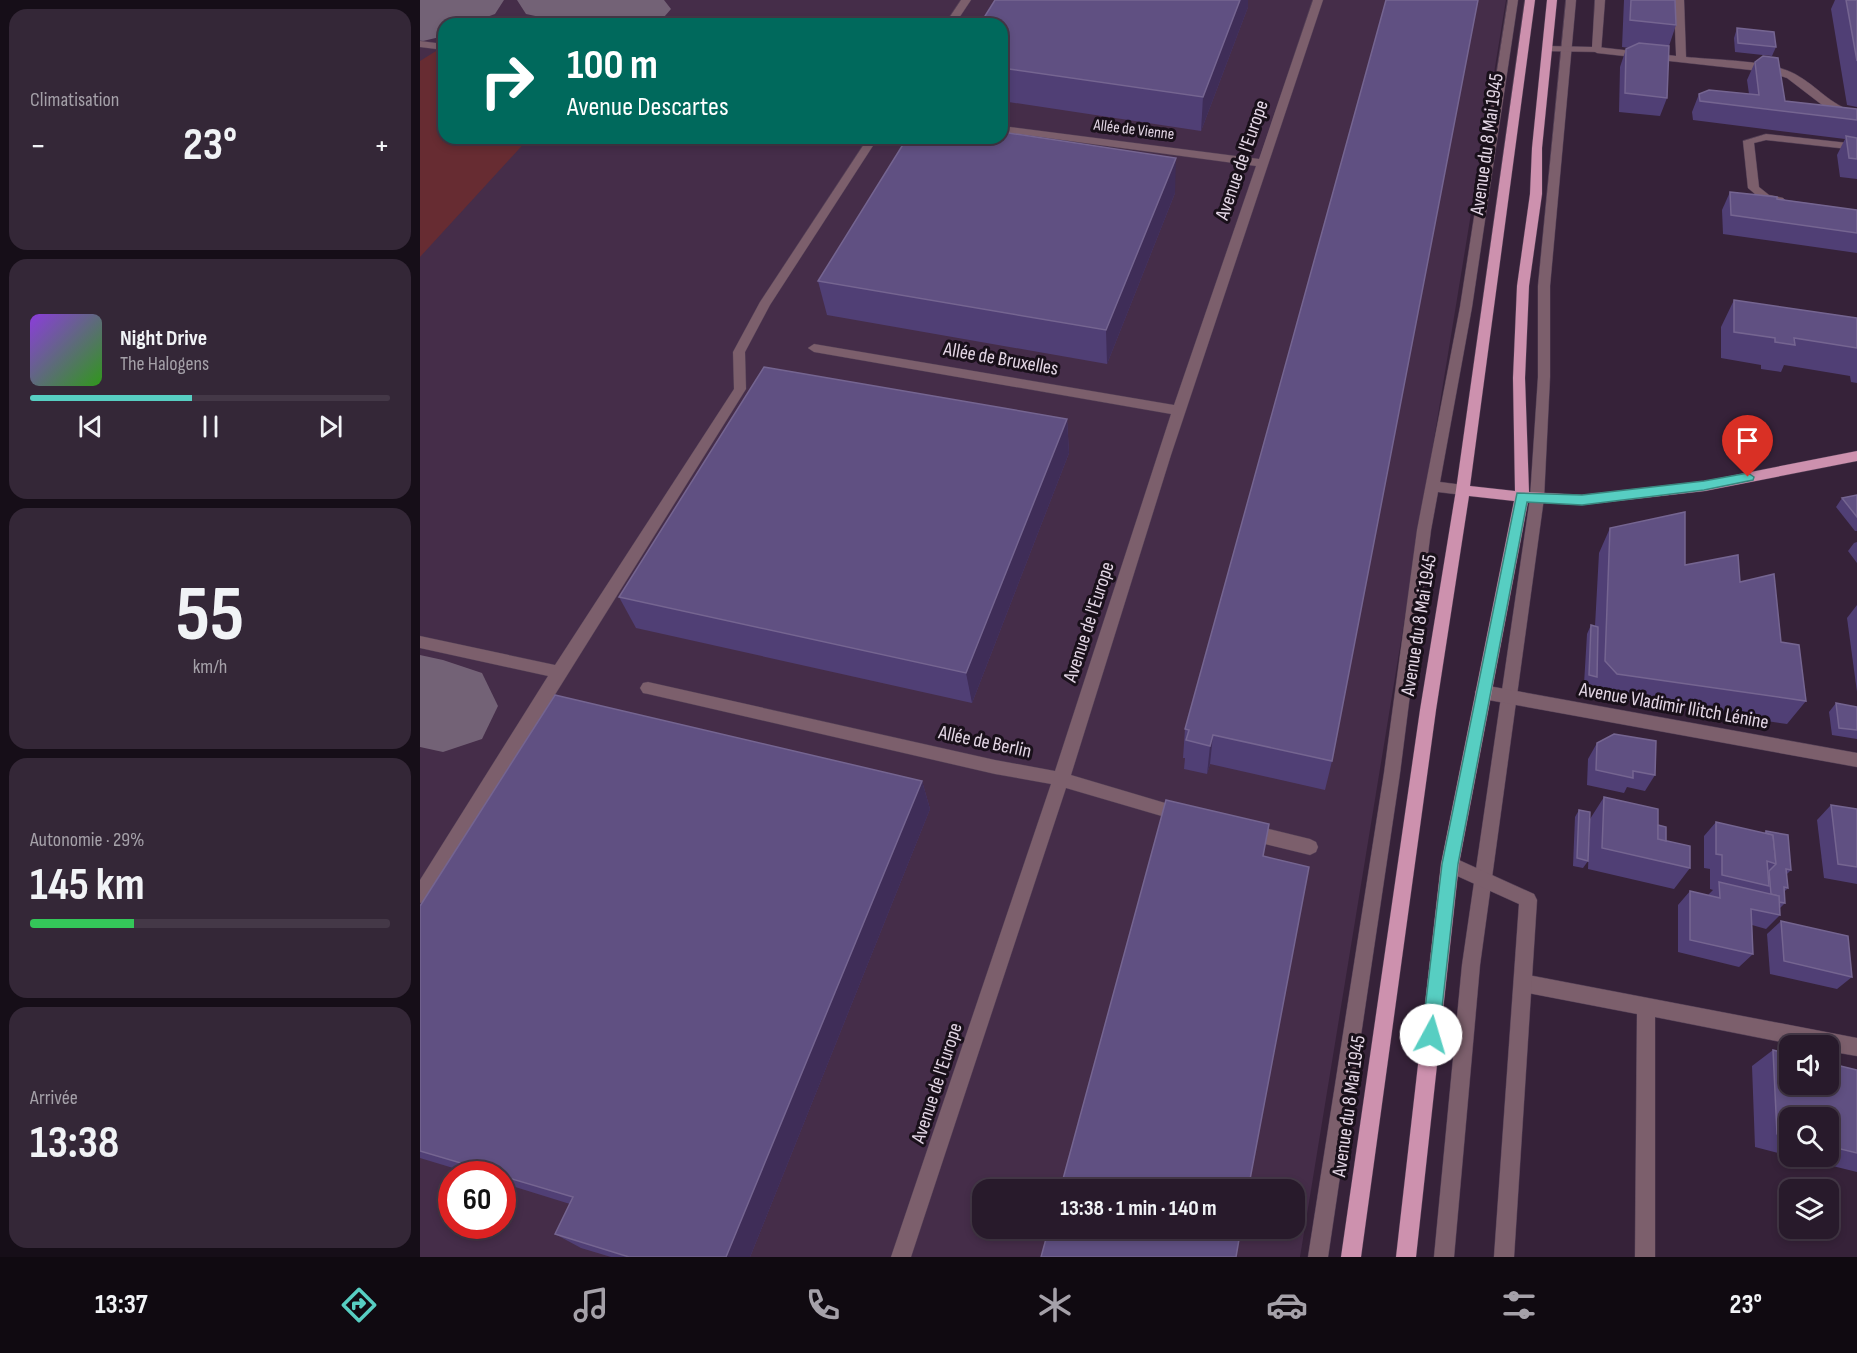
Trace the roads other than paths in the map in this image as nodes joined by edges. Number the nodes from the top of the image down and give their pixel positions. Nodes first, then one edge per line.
1 (966, 0) edge
2 (1318, 0) edge
3 (1513, 0) edge
4 (1530, 0) edge
5 (1552, 0) edge
6 (1571, 0) edge
7 (1600, 0) edge
8 (1679, 0) edge
9 (954, 18) edge
10 (420, 44) edge
11 (438, 47) edge
12 (1547, 49) junction
13 (1567, 49) junction
14 (1597, 50) junction
15 (1681, 59) junction
16 (1857, 116) edge
17 (1008, 130) edge
18 (869, 144) edge
19 (1857, 147) edge
20 (1262, 163) junction
21 (1789, 202) edge
22 (814, 348) dead end
23 (1180, 411) junction
24 (1857, 456) edge
25 (1433, 486) junction
26 (1463, 490) junction
27 (1530, 497) junction
28 (420, 642) edge
29 (560, 672) junction
30 (648, 688) dead end
31 (1483, 692) junction
32 (1511, 697) junction
33 (1857, 760) edge
34 (1061, 779) junction
35 (1199, 820) edge
36 (1232, 828) edge
37 (1310, 847) dead end
38 (1450, 864) junction
39 (1483, 879) junction
40 (420, 895) edge
41 (1524, 983) junction
42 (1646, 1007) junction
43 (1857, 1047) edge
44 (901, 1257) edge
45 (1318, 1257) edge
46 (1351, 1257) edge
47 (1406, 1257) edge
48 (1444, 1257) edge
49 (1504, 1257) edge
50 (1645, 1257) edge

1 - 9 street
2 - 20 street, Avenue de l'Europe
3 - 25 street
4 - 26 main road, Avenue du 8 Mai 1945
5 - 12 main road
6 - 13 street
7 - 14 street
8 - 15 street
10 - 11 street
12 - 13 street
12 - 27 main road
13 - 14 street
13 - 27 street
14 - 15 street
15 - 16 street
17 - 20 street, Allée de Vienne
18 - 29 street
19 - 21 street
20 - 23 street, Avenue de l'Europe
22 - 23 street, Allée de Bruxelles
23 - 34 street, Avenue de l'Europe
24 - 27 main road
25 - 26 street
25 - 45 street
26 - 27 main road
26 - 46 main road, Avenue du 8 Mai 1945
27 - 31 main road
27 - 32 street
28 - 29 street
29 - 40 street
30 - 34 street, Allée de Berlin
31 - 32 street, Avenue Vladimir Ilitch Lénine
31 - 38 main road
32 - 33 street, Avenue Vladimir Ilitch Lénine
32 - 39 street
34 - 35 street, Allée de Berlin
34 - 44 street, Avenue de l'Europe
36 - 37 street
38 - 39 street
38 - 47 main road
39 - 41 street
39 - 48 street
41 - 42 street
41 - 49 street
42 - 43 street
42 - 50 street

